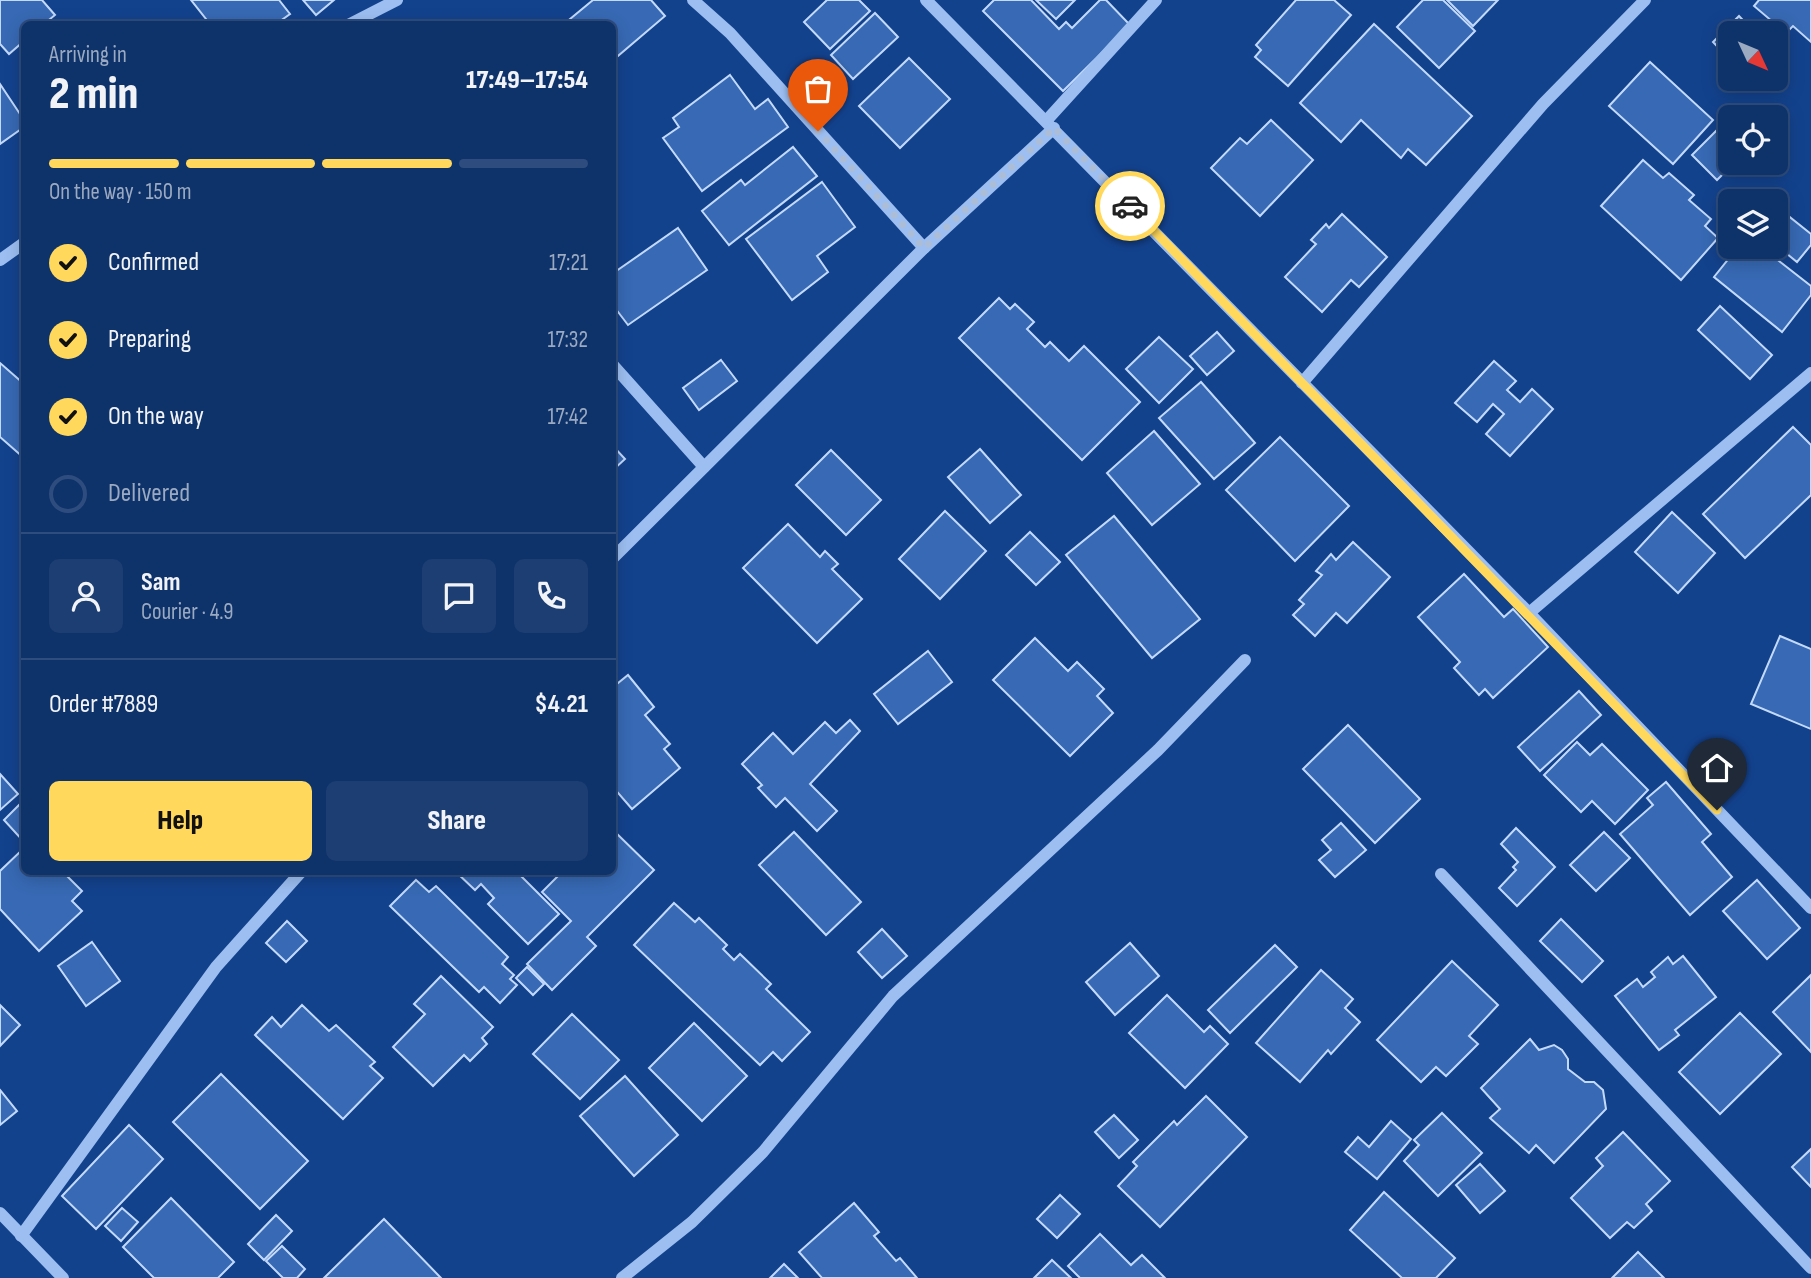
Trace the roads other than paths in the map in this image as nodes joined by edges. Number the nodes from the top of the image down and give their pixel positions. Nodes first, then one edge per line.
1 (397, 0) edge
2 (693, 0) edge
3 (926, 0) edge
4 (1156, 0) edge
5 (1645, 0) edge
6 (356, 21) edge
7 (1051, 124) junction
8 (21, 245) edge
9 (924, 248) junction
10 (0, 260) edge
11 (616, 368) edge
12 (1811, 373) edge
13 (1302, 383) junction
14 (704, 467) junction
15 (616, 555) edge
16 (1529, 613) junction
17 (1245, 660) dead end
18 (1441, 874) dead end
19 (298, 875) edge
20 (1811, 908) edge
21 (0, 1213) edge
22 (22, 1236) junction
23 (1811, 1268) edge
24 (64, 1278) edge
25 (622, 1278) edge

1 - 6 street
2 - 9 street
3 - 7 street
4 - 7 street
5 - 13 street
7 - 9 street
7 - 13 street
8 - 10 street
9 - 14 street
11 - 14 street
12 - 16 street
13 - 16 street
14 - 15 street
16 - 20 street
17 - 25 street
18 - 23 street
19 - 22 street
21 - 22 street
22 - 24 street

